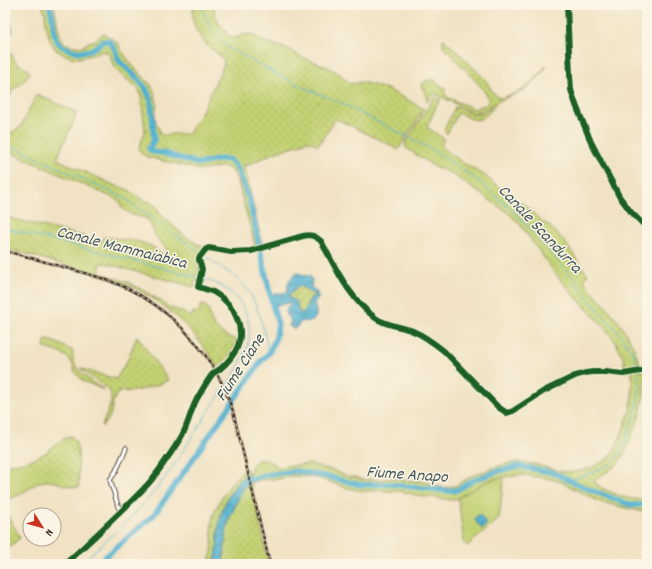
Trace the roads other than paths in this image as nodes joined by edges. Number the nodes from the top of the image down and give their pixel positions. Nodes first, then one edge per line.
1 (567, 5) edge
2 (647, 228) edge
3 (647, 370) edge
4 (126, 448) dead end
5 (120, 512) junction
6 (65, 564) edge

1 - 2 street
3 - 5 street
4 - 5 street
5 - 6 street

